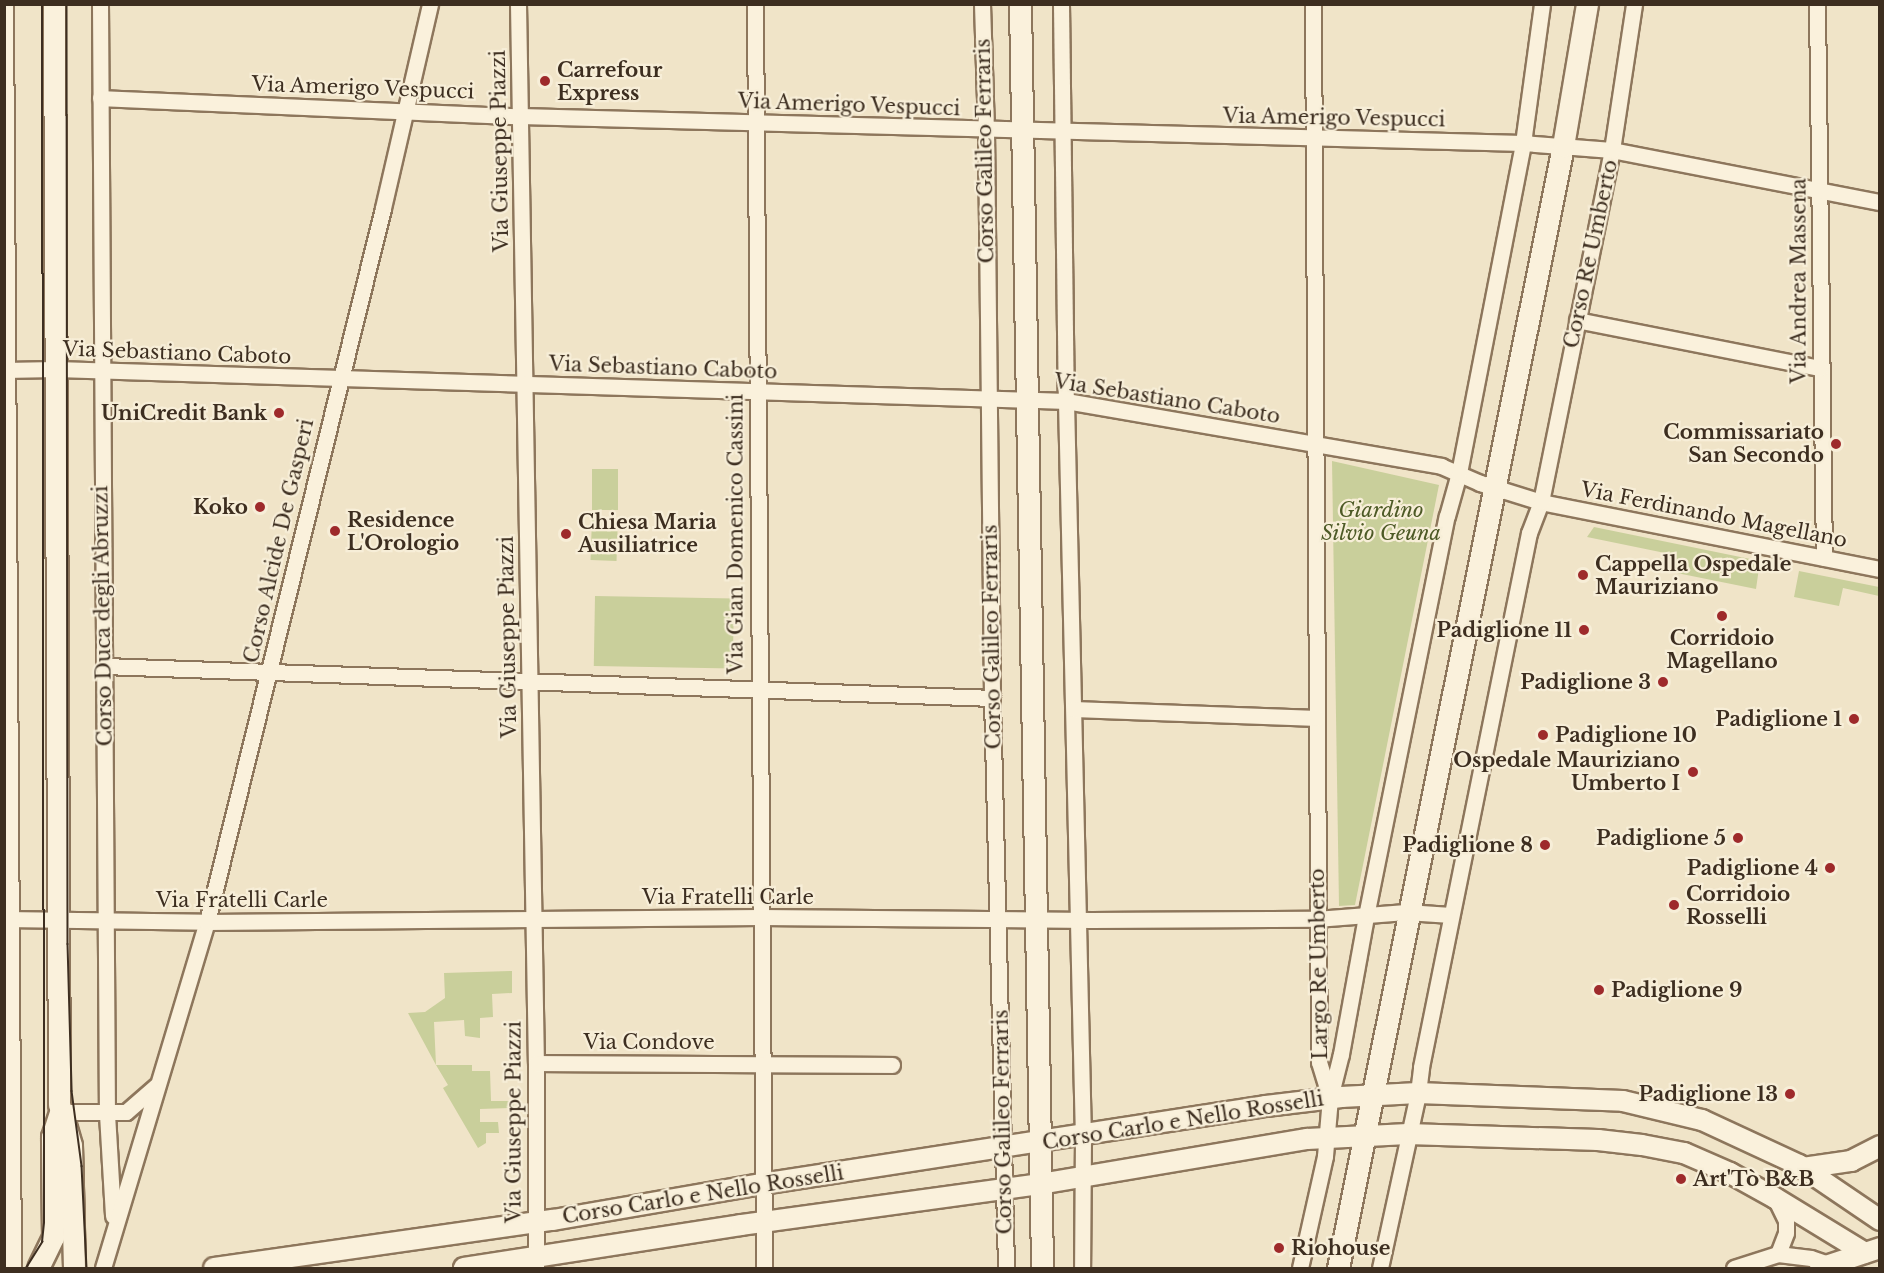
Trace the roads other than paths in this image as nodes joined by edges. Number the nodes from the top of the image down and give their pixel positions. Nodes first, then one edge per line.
1 (5, 4) edge
2 (54, 4) edge
3 (100, 4) edge
4 (430, 4) edge
5 (518, 4) edge
6 (755, 4) edge
7 (982, 4) edge
8 (1020, 4) edge
9 (1060, 4) edge
10 (1312, 4) edge
11 (1542, 4) edge
12 (1587, 4) edge
13 (1634, 4) edge
14 (1817, 4) edge
15 (5, 93) edge
16 (100, 98) junction
17 (406, 110) junction
18 (520, 116) junction
19 (757, 123) junction
20 (986, 130) junction
21 (1022, 131) junction
22 (1063, 133) junction
23 (1314, 139) junction
24 (1523, 143) junction
25 (1563, 146) junction
26 (1612, 150) junction
27 (1821, 190) junction
28 (1880, 202) edge
29 (1577, 320) junction
30 (1820, 368) junction
31 (56, 369) junction
32 (6, 370) edge
33 (101, 372) junction
34 (339, 379) junction
35 (525, 385) junction
36 (756, 392) junction
37 (990, 399) junction
38 (1027, 399) junction
39 (1066, 401) junction
40 (1316, 444) junction
41 (1459, 473) junction
42 (1495, 488) junction
43 (1540, 502) junction
44 (1824, 558) junction
45 (1880, 569) edge
46 (6, 661) edge
47 (104, 666) junction
48 (270, 672) junction
49 (530, 681) junction
50 (759, 689) junction
51 (992, 698) junction
52 (1074, 709) junction
53 (1317, 718) junction
54 (1409, 912) junction
55 (1451, 915) junction
56 (1366, 916) junction
57 (760, 917) junction
58 (8, 919) edge
59 (534, 919) junction
60 (998, 919) junction
61 (1316, 919) junction
62 (57, 920) junction
63 (1034, 920) junction
64 (1076, 920) junction
65 (106, 922) junction
66 (207, 922) junction
67 (536, 1063) junction
68 (761, 1064) junction
69 (892, 1065) dead end
70 (158, 1083) junction
71 (1418, 1093) junction
72 (1373, 1095) junction
73 (1330, 1098) junction
74 (60, 1112) junction
75 (108, 1114) junction
76 (1408, 1134) junction
77 (1365, 1135) junction
78 (1083, 1136) junction
79 (1328, 1137) junction
80 (1039, 1143) junction
81 (1880, 1146) edge
82 (1004, 1147) junction
83 (9, 1162) edge
84 (1803, 1168) junction
85 (1082, 1177) junction
86 (762, 1184) junction
87 (1040, 1184) junction
88 (1005, 1189) junction
89 (1775, 1198) junction
90 (1880, 1220) edge
91 (536, 1222) junction
92 (763, 1222) junction
93 (114, 1227) junction
94 (1872, 1250) edge
95 (1778, 1254) junction
96 (536, 1263) edge
97 (1826, 1267) edge
98 (74, 1268) edge
99 (13, 1269) edge
100 (38, 1269) edge
101 (103, 1269) edge
102 (214, 1269) edge
103 (464, 1269) edge
104 (764, 1269) edge
105 (1006, 1269) edge
106 (1042, 1269) edge
107 (1082, 1269) edge
108 (1300, 1269) edge
109 (1338, 1269) edge
110 (1380, 1269) edge
111 (1734, 1269) edge

1 - 15 street
2 - 31 main road
3 - 16 street, Corso Duca degli Abruzzi
4 - 17 street, Corso Alcide De Gasperi
5 - 18 street, Via Giuseppe Piazzi
6 - 19 street, Via Gian Domenico Cassini
7 - 20 street, Corso Galileo Ferraris
8 - 21 main road, Corso Galileo Ferraris
9 - 22 street
10 - 23 street, Largo Re Umberto
11 - 24 street
12 - 25 main road
13 - 26 street, Corso Re Umberto
14 - 27 street, Via Andrea Massena
15 - 32 street
16 - 17 street, Via Amerigo Vespucci
16 - 33 street, Corso Duca degli Abruzzi
17 - 18 street, Via Amerigo Vespucci
17 - 34 street, Corso Alcide De Gasperi
18 - 19 street, Via Amerigo Vespucci
18 - 35 street, Via Giuseppe Piazzi
19 - 20 street, Via Amerigo Vespucci
19 - 36 street, Via Gian Domenico Cassini
20 - 21 street, Via Amerigo Vespucci
20 - 37 street, Corso Galileo Ferraris
21 - 22 street, Via Amerigo Vespucci
21 - 38 main road, Corso Galileo Ferraris
22 - 23 street, Via Amerigo Vespucci
22 - 39 street
23 - 24 street, Via Amerigo Vespucci
23 - 40 street, Largo Re Umberto
24 - 25 street, Via Amerigo Vespucci
24 - 41 street
25 - 26 street, Via Amerigo Vespucci
25 - 42 main road
26 - 27 street, Via Amerigo Vespucci
26 - 29 street, Corso Re Umberto
27 - 28 street, Via Amerigo Vespucci
27 - 30 street, Via Andrea Massena
29 - 30 street
29 - 43 street, Corso Re Umberto
30 - 44 street, Via Andrea Massena
31 - 32 street, Via Sebastiano Caboto
31 - 33 street, Via Sebastiano Caboto
31 - 62 main road
32 - 46 street
33 - 34 street, Via Sebastiano Caboto
33 - 47 street, Corso Duca degli Abruzzi
34 - 35 street, Via Sebastiano Caboto
34 - 48 street, Corso Alcide De Gasperi
35 - 36 street, Via Sebastiano Caboto
35 - 49 street, Via Giuseppe Piazzi
36 - 37 street, Via Sebastiano Caboto
36 - 50 street, Via Gian Domenico Cassini
37 - 38 street, Via Sebastiano Caboto
37 - 51 street, Corso Galileo Ferraris
38 - 39 street, Via Sebastiano Caboto
38 - 63 main road, Corso Galileo Ferraris
39 - 40 street, Via Sebastiano Caboto
39 - 52 street
40 - 41 street
40 - 53 street, Largo Re Umberto
41 - 42 street
41 - 56 street, Largo Re Umberto
42 - 43 street
42 - 54 main road
43 - 44 street, Via Ferdinando Magellano
43 - 55 street
44 - 45 street, Via Ferdinando Magellano
46 - 58 street
47 - 48 street
47 - 65 street, Corso Duca degli Abruzzi
48 - 49 street
48 - 66 street, Corso Alcide De Gasperi
49 - 50 street
49 - 59 street, Via Giuseppe Piazzi
50 - 51 street
50 - 57 street, Via Gian Domenico Cassini
51 - 60 street, Corso Galileo Ferraris
52 - 53 street
52 - 64 street
53 - 61 street, Largo Re Umberto
54 - 55 street, Via Fratelli Carle
54 - 56 street, Via Fratelli Carle
54 - 72 main road
55 - 71 street
56 - 61 street, Via Fratelli Carle
56 - 73 street, Largo Re Umberto
57 - 59 street, Via Fratelli Carle
57 - 60 street, Via Fratelli Carle
57 - 68 street, Via Gian Domenico Cassini
58 - 62 street, Via Fratelli Carle
58 - 83 street
59 - 66 street, Via Fratelli Carle
59 - 67 street, Via Giuseppe Piazzi
60 - 63 street, Via Fratelli Carle
60 - 82 street, Corso Galileo Ferraris
61 - 64 street, Via Fratelli Carle
61 - 73 street, Largo Re Umberto
62 - 65 street, Via Fratelli Carle
62 - 74 main road
63 - 64 street, Via Fratelli Carle
63 - 80 main road, Corso Galileo Ferraris
64 - 78 street
65 - 66 street, Via Fratelli Carle
65 - 75 street, Corso Duca degli Abruzzi
66 - 70 street, Corso Alcide De Gasperi
67 - 68 street, Via Condove
67 - 91 street, Via Giuseppe Piazzi
68 - 69 street
68 - 86 street, Via Gian Domenico Cassini
70 - 75 street
70 - 93 street, Corso Alcide De Gasperi
71 - 72 street, Corso Carlo e Nello Rosselli
71 - 76 street
71 - 84 street, Corso Carlo e Nello Rosselli
72 - 73 street, Corso Carlo e Nello Rosselli
72 - 77 main road
73 - 78 street, Corso Carlo e Nello Rosselli
73 - 79 street
74 - 75 street
74 - 98 main road
74 - 100 main road
75 - 93 street, Corso Duca degli Abruzzi
76 - 77 street, Corso Carlo e Nello Rosselli
76 - 89 street, Corso Carlo e Nello Rosselli
76 - 110 street
77 - 79 street, Corso Carlo e Nello Rosselli
77 - 109 main road
78 - 80 street, Corso Carlo e Nello Rosselli
78 - 85 street
79 - 85 street, Corso Carlo e Nello Rosselli
79 - 108 street
80 - 82 street, Corso Carlo e Nello Rosselli
80 - 87 main road, Corso Galileo Ferraris
81 - 84 street
82 - 86 street, Corso Carlo e Nello Rosselli
82 - 88 street, Corso Galileo Ferraris
83 - 99 street
84 - 90 street, Corso Carlo e Nello Rosselli
85 - 87 street, Corso Carlo e Nello Rosselli
85 - 107 street
86 - 91 street, Corso Carlo e Nello Rosselli
86 - 92 street, Via Gian Domenico Cassini
87 - 88 street, Corso Carlo e Nello Rosselli
87 - 106 main road, Corso Galileo Ferraris
88 - 92 street, Corso Carlo e Nello Rosselli
88 - 105 street, Corso Galileo Ferraris
89 - 94 street, Corso Carlo e Nello Rosselli
89 - 95 street
91 - 96 street, Via Giuseppe Piazzi
91 - 102 street, Corso Carlo e Nello Rosselli
92 - 96 street, Corso Carlo e Nello Rosselli
92 - 104 street, Via Gian Domenico Cassini
93 - 101 street, Corso Alcide De Gasperi
94 - 97 street
95 - 97 street
95 - 111 street
96 - 103 street, Corso Carlo e Nello Rosselli

